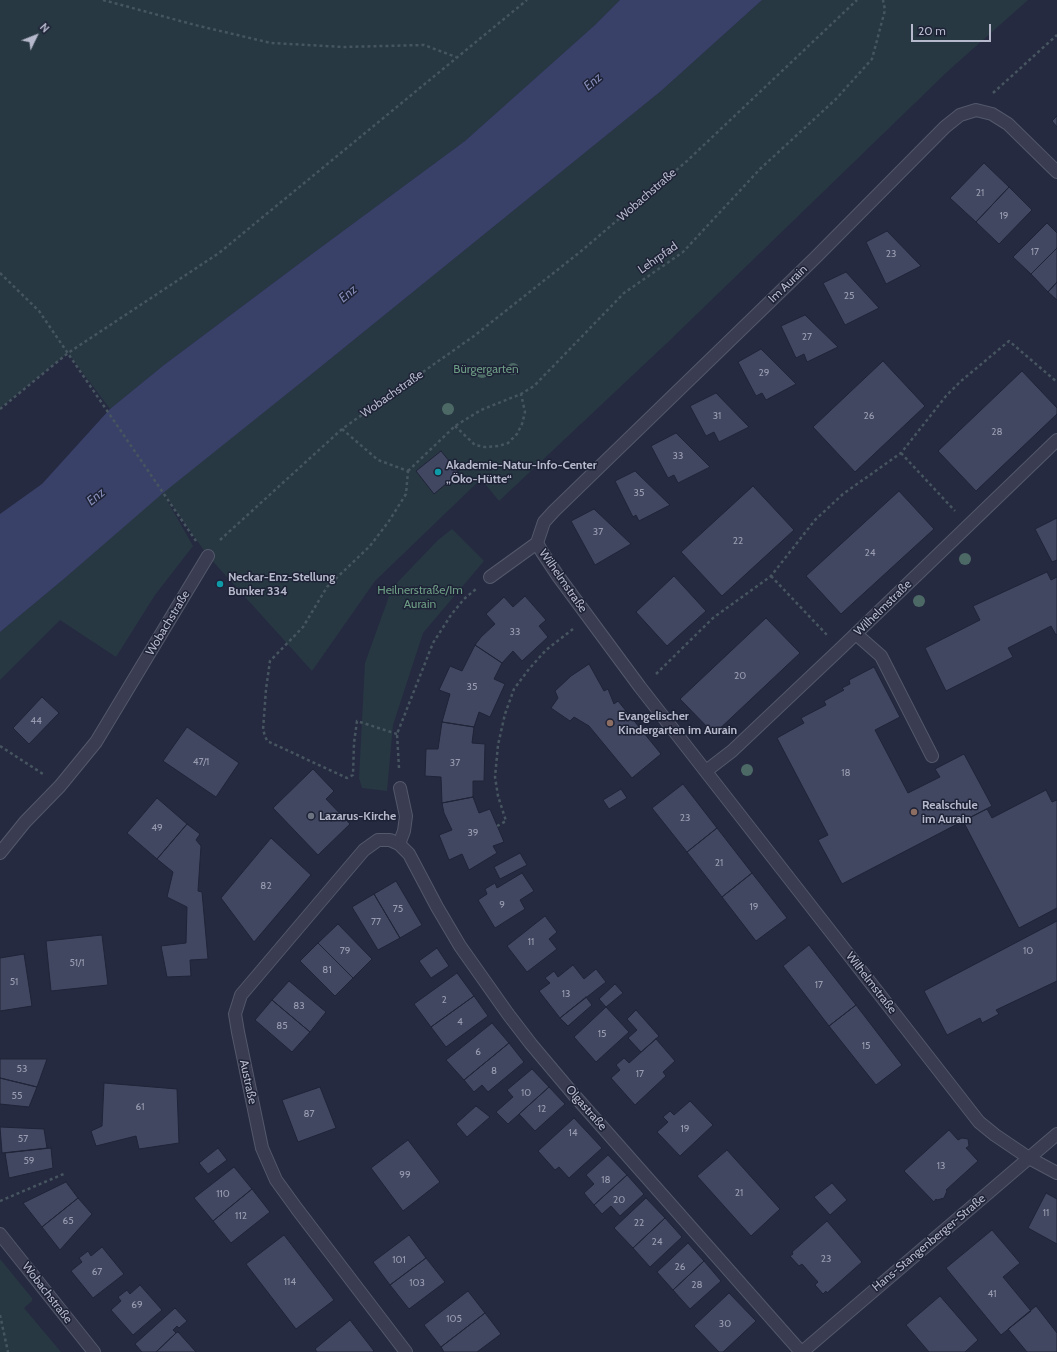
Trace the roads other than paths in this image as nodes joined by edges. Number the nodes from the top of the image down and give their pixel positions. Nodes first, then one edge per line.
1 (1057, 172) edge
2 (1057, 440) edge
3 (537, 543) junction
4 (208, 556) road end
5 (490, 577) road end
6 (856, 634) junction
7 (932, 756) dead end
8 (706, 771) junction
9 (400, 788) road end
10 (399, 844) junction
11 (0, 853) edge
12 (1057, 1134) edge
13 (1029, 1158) junction
14 (1057, 1173) edge
15 (0, 1234) edge
16 (94, 1352) edge
17 (406, 1352) edge
18 (802, 1352) edge

1 - 3 street, Im Aurain
2 - 6 street, Wilhelmstraße
3 - 5 street
3 - 8 street, Wilhelmstraße
4 - 11 street, Wobachstraße
6 - 7 street
6 - 8 street, Wilhelmstraße
8 - 13 street, Wilhelmstraße
9 - 10 street
10 - 17 street, Austraße
10 - 18 street, Olgastraße
12 - 13 street, Hans-Stangenberger-Straße
13 - 14 street, Wilhelmstraße
13 - 18 street, Hans-Stangenberger-Straße
15 - 16 street, Wobachstraße

